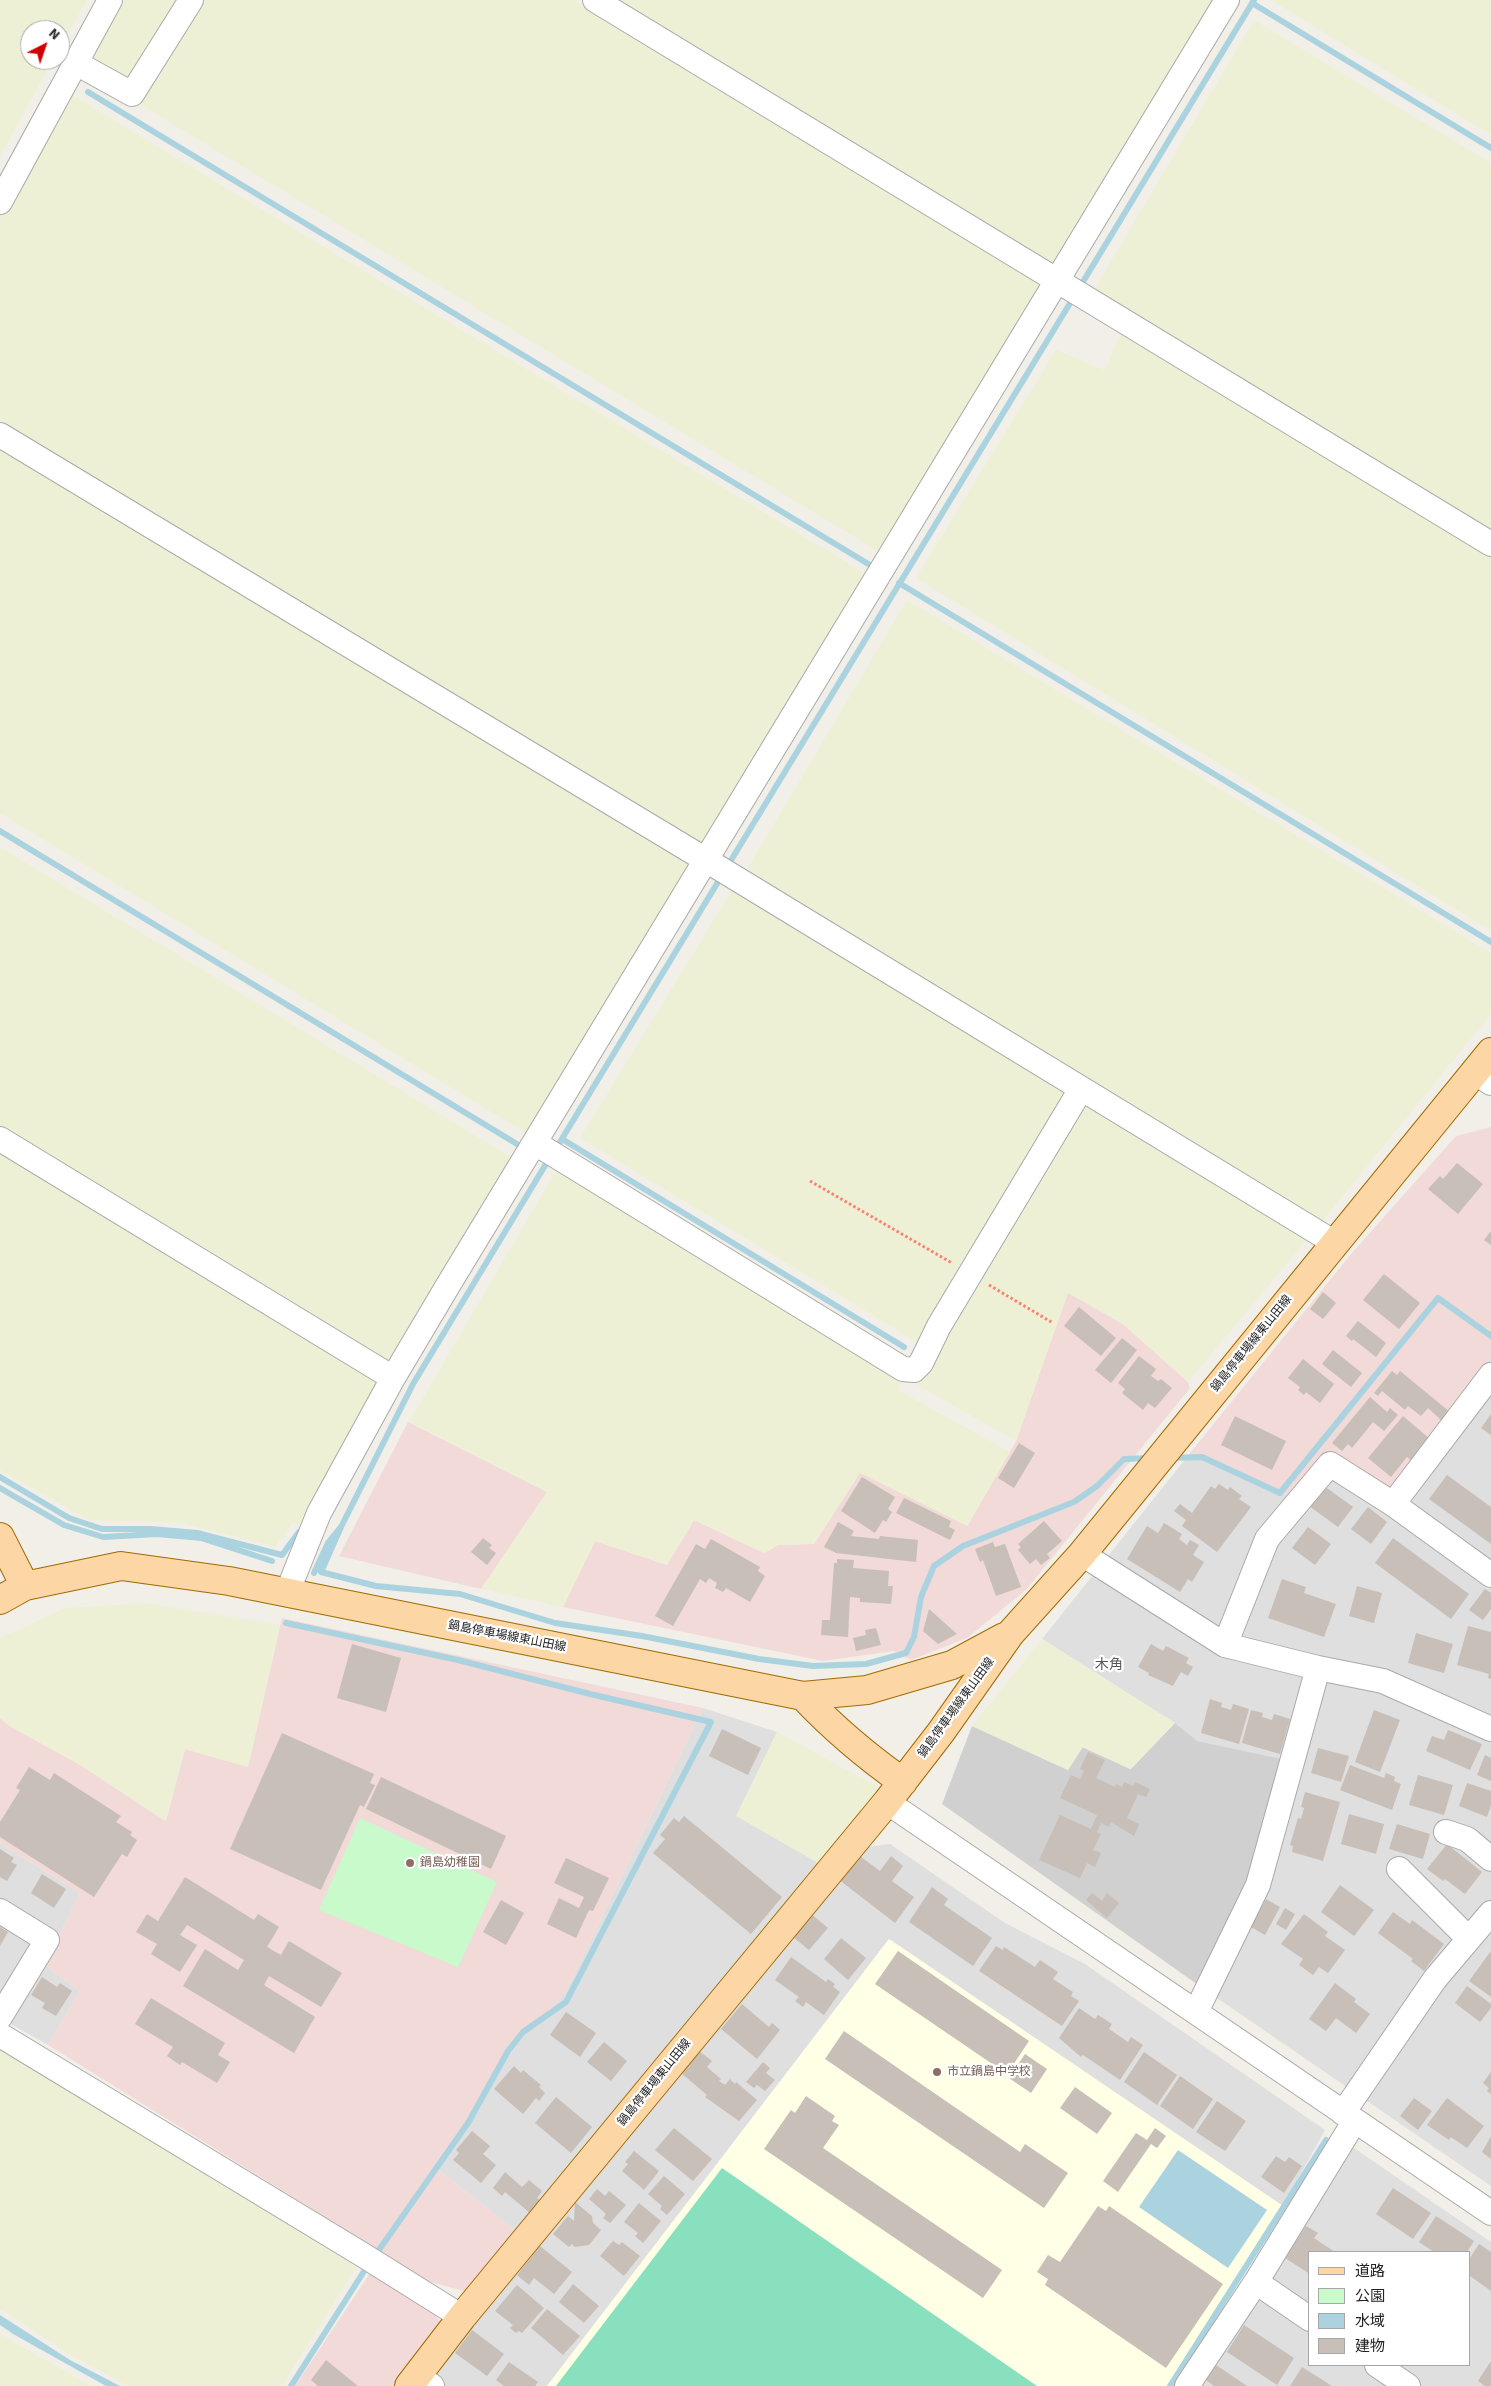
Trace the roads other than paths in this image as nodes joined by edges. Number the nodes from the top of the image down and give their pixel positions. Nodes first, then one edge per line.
1 (110, 0) edge
2 (191, 0) edge
3 (595, 0) edge
4 (1227, 0) edge
5 (76, 63) junction
6 (0, 202) edge
7 (1057, 280) junction
8 (0, 435) edge
9 (1491, 544) edge
10 (706, 860) junction
11 (1486, 1069) edge
12 (1081, 1089) junction
13 (0, 1139) edge
14 (535, 1143) junction
15 (1335, 1243) junction
16 (1491, 1375) edge
17 (393, 1378) junction
18 (1393, 1504) junction
19 (0, 1537) edge
20 (1082, 1554) junction
21 (1491, 1575) edge
22 (25, 1586) junction
23 (287, 1593) junction
24 (0, 1600) edge
25 (1010, 1634) junction
26 (1225, 1645) junction
27 (1318, 1668) junction
28 (803, 1696) junction
29 (1491, 1729) edge
30 (895, 1792) junction
31 (1446, 1832) dead end
32 (1491, 1859) edge
33 (1399, 1869) dead end
34 (0, 1911) edge
35 (1491, 1912) edge
36 (1469, 1939) junction
37 (1196, 2012) junction
38 (0, 2017) edge
39 (0, 2035) edge
40 (1348, 2117) junction
41 (1491, 2213) edge
42 (1256, 2282) junction
43 (462, 2317) junction
44 (1308, 2317) edge
45 (1378, 2366) edge
46 (420, 2383) edge
47 (1187, 2386) edge
48 (1408, 2386) edge

1 - 5 street
2 - 5 street
3 - 7 street
4 - 7 street
5 - 6 street
7 - 9 street
7 - 10 street
8 - 10 street
10 - 12 street
10 - 14 street
11 - 15 main road, 鍋島停車場線東山田線
12 - 14 street
12 - 15 street
13 - 17 street
14 - 17 street
15 - 20 main road, 鍋島停車場線東山田線
16 - 18 street
17 - 23 street
18 - 21 street
18 - 26 street
19 - 22 main road
20 - 25 main road, 鍋島停車場線東山田線
20 - 26 street
22 - 23 main road, 鍋島停車場線東山田線
22 - 24 main road, 鍋島停車場線東山田線
23 - 28 main road, 鍋島停車場線東山田線
25 - 28 main road, 鍋島停車場線東山田線
25 - 30 main road, 鍋島停車場線東山田線
26 - 27 street
27 - 29 street
27 - 37 street
28 - 30 main road
30 - 37 street
30 - 43 main road, 鍋島停車場東山田線
31 - 32 street
33 - 36 street
34 - 38 street
35 - 36 street
36 - 40 street
37 - 40 street
39 - 43 street
40 - 41 street
40 - 42 street
42 - 44 street
42 - 47 street
43 - 46 main road, 鍋島停車場東山田線
45 - 48 street

